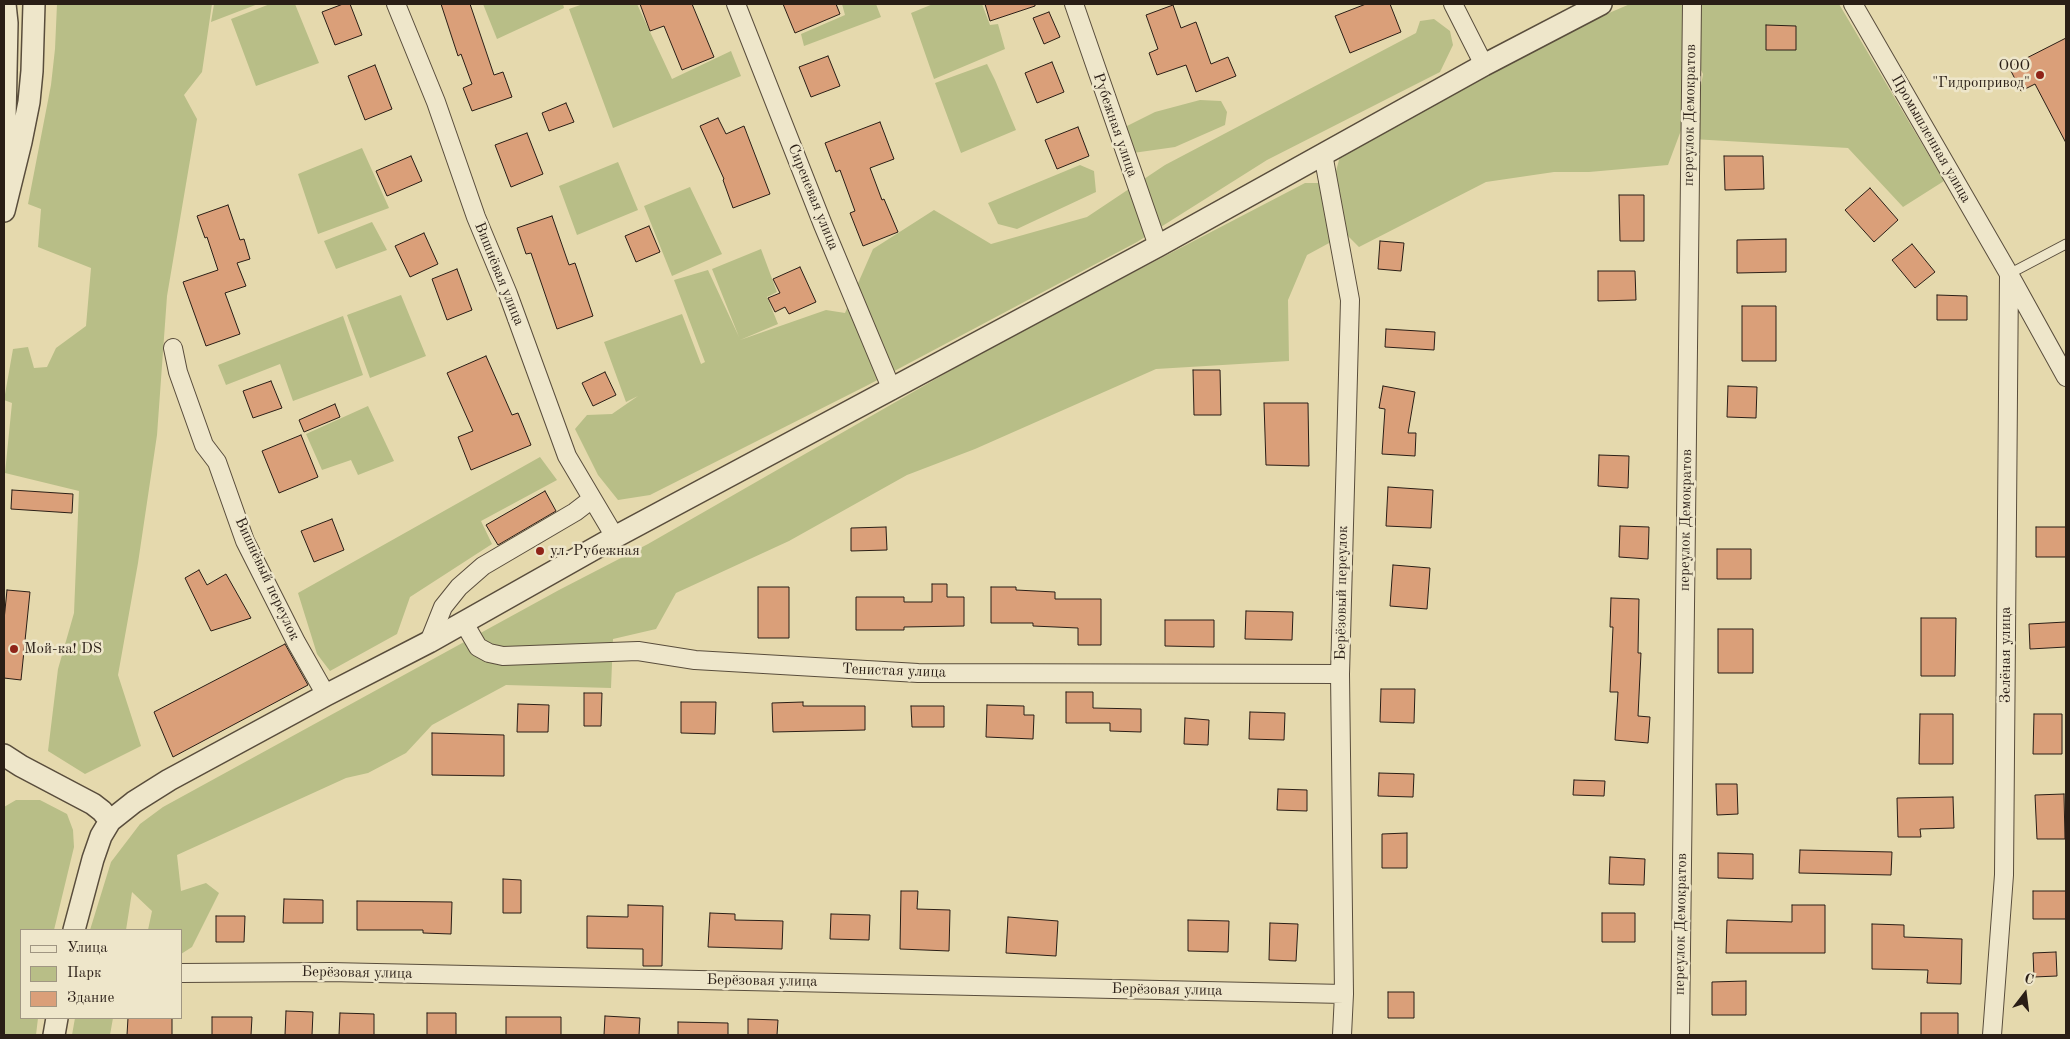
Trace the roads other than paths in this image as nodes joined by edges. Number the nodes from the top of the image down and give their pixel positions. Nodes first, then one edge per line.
1 (5, 4) edge
2 (34, 4) edge
3 (396, 4) edge
4 (736, 4) edge
5 (1074, 4) edge
6 (1453, 4) edge
7 (1601, 4) edge
8 (1692, 4) edge
9 (1853, 4) edge
10 (1484, 65) junction
11 (1323, 154) junction
12 (4, 168) edge
13 (4, 211) edge
14 (2066, 244) edge
15 (1158, 246) junction
16 (2009, 274) junction
17 (173, 348) dead end
18 (2066, 377) edge
19 (892, 390) junction
20 (592, 498) junction
21 (615, 537) junction
22 (464, 622) junction
23 (429, 642) junction
24 (1340, 674) junction
25 (326, 695) junction
26 (4, 755) edge
27 (110, 821) junction
28 (74, 929) edge
29 (182, 973) edge
30 (1344, 994) junction
31 (57, 1019) edge
32 (54, 1035) edge
33 (1342, 1035) edge
34 (1680, 1035) edge
35 (1992, 1035) edge

1 - 12 street
2 - 13 street
3 - 20 street, Вишнёвая улица
4 - 19 street, Сиреневая улица
5 - 15 street, Рубежная улица
6 - 10 street
7 - 10 street
8 - 34 street, переулок Демократов
9 - 16 street, Промышленная улица
10 - 11 street
11 - 15 street
11 - 24 street, Берёзовый переулок
14 - 16 lane
15 - 19 street
16 - 18 street, Промышленная улица
16 - 35 street, Зелёная улица
17 - 25 street, Вишнёвый переулок
19 - 21 street
20 - 21 street, Вишнёвая улица
20 - 23 street
21 - 22 street
22 - 23 street
22 - 24 street, Тенистая улица
23 - 25 street
24 - 30 street, Берёзовый переулок
25 - 27 street
26 - 27 street
27 - 28 street
29 - 30 street, Берёзовая улица
30 - 33 street, Берёзовый переулок
31 - 32 street

